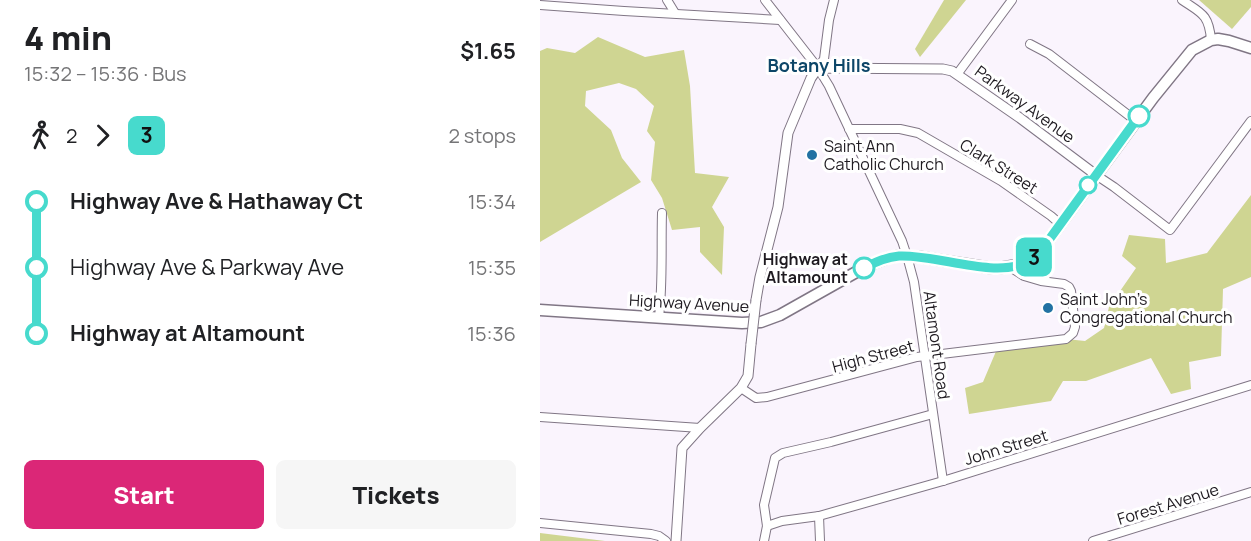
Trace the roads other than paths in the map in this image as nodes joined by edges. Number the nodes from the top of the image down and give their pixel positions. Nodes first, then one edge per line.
1 (667, 0) edge
2 (765, 0) edge
3 (834, 0) edge
4 (1012, 0) edge
5 (1182, 0) edge
6 (540, 4) edge
7 (675, 14) junction
8 (780, 20) junction
9 (1211, 40) junction
10 (1030, 44) dead end
11 (1251, 48) edge
12 (818, 68) junction
13 (958, 73) junction
14 (1136, 121) junction
15 (1251, 121) edge
16 (849, 129) junction
17 (1095, 175) junction
18 (662, 213) dead end
19 (1060, 224) junction
20 (907, 256) junction
21 (1010, 267) junction
22 (540, 310) edge
23 (659, 317) junction
24 (925, 356) junction
25 (1251, 385) edge
26 (741, 388) junction
27 (933, 414) junction
28 (540, 417) edge
29 (700, 428) junction
30 (943, 481) junction
31 (1251, 492) edge
32 (819, 516) junction
33 (540, 523) edge
34 (767, 526) junction
35 (666, 541) edge
36 (676, 541) edge
37 (764, 541) edge
38 (820, 541) edge
39 (1093, 541) edge

1 - 7 street
2 - 8 street, Altamont Road
3 - 12 street
4 - 13 street
5 - 9 street
6 - 7 street
7 - 8 street
8 - 12 street, Altamont Road
9 - 11 main road
9 - 14 main road, Highway Avenue
10 - 14 street
12 - 13 street, Parkway Avenue
12 - 16 street, Altamont Road
12 - 26 street, bridge
13 - 17 street, Parkway Avenue
14 - 17 main road, Highway Avenue
15 - 17 street, Parkway Avenue
16 - 19 street, Clark Street
16 - 20 street, Altamont Road
17 - 19 main road, Highway Avenue
18 - 23 street
19 - 21 main road, Highway Avenue
20 - 21 main road, Highway Avenue
20 - 23 main road, Highway Avenue
20 - 24 street, Altamont Road
21 - 24 street, High Street
22 - 23 main road, Highway Avenue
24 - 26 street, High Street
24 - 27 street, Altamont Road
25 - 30 street, John Street
26 - 29 street
27 - 30 street, Altamont Road
27 - 34 street
28 - 29 street
29 - 36 street
30 - 32 street, John Street
31 - 39 street, Forest Avenue
32 - 34 street, John Street
32 - 38 street
33 - 35 street
34 - 37 street

